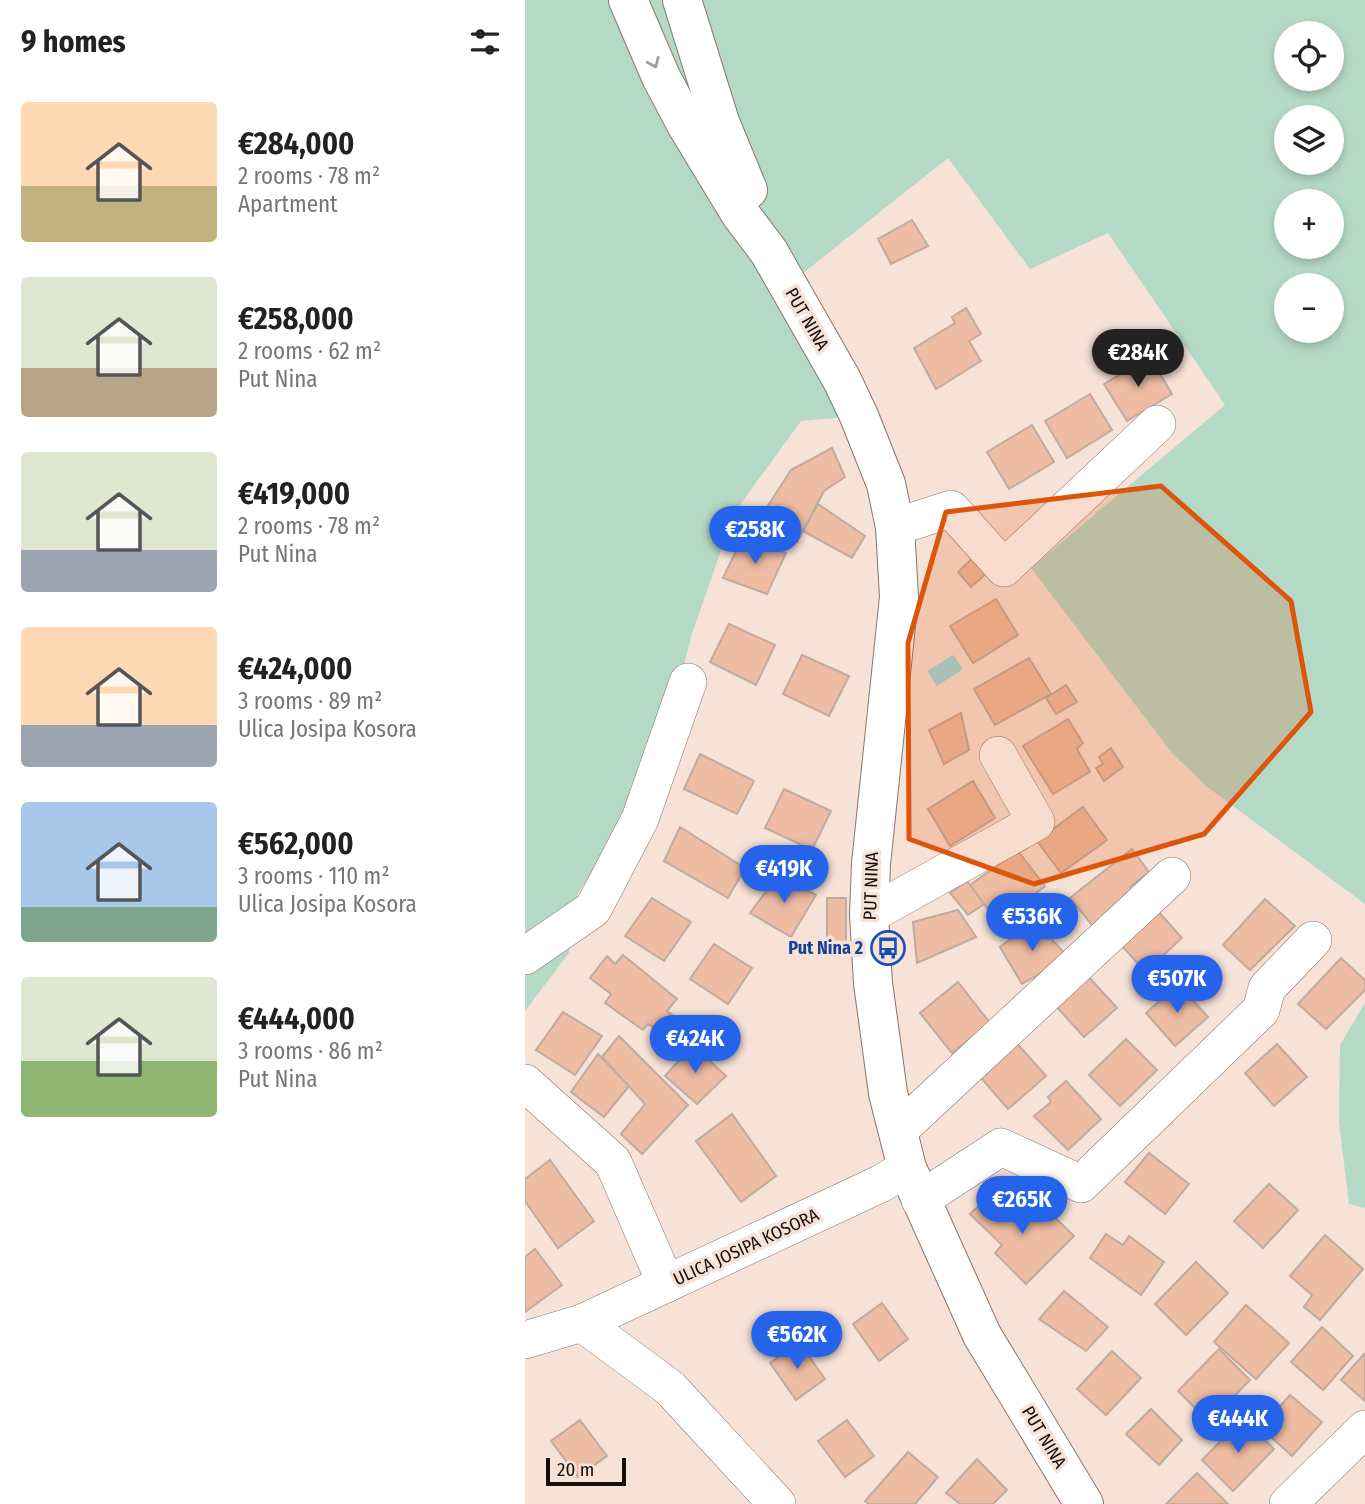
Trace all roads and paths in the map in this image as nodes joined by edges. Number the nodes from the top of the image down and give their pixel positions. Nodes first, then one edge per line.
1 (628, 0) edge
2 (682, 0) edge
3 (769, 251) junction
4 (1157, 424) dead end
5 (895, 527) junction
6 (688, 682) dead end
7 (998, 755) dead end
8 (1172, 876) dead end
9 (869, 915) junction
10 (1313, 940) dead end
11 (525, 956) edge
12 (525, 1083) edge
13 (898, 1131) junction
14 (914, 1184) junction
15 (666, 1284) junction
16 (582, 1322) junction
17 (525, 1340) edge
18 (1365, 1429) edge
19 (777, 1504) edge
20 (1084, 1504) edge
21 (1288, 1504) edge

1 -> 3 main road, PUT NINA
2 - 3 main road, PUT NINA
3 - 5 main road, PUT NINA
4 - 5 street
5 - 9 main road, PUT NINA
6 - 11 street
7 - 9 street
8 - 13 street
9 - 13 main road, PUT NINA
10 - 14 street, ULICA JOSIPA KOSORA
12 - 15 street
13 - 14 main road, PUT NINA
14 - 15 street, ULICA JOSIPA KOSORA
14 - 20 main road, PUT NINA
15 - 16 street, ULICA JOSIPA KOSORA
16 - 17 street, ULICA JOSIPA KOSORA
16 - 19 street
18 - 21 street

